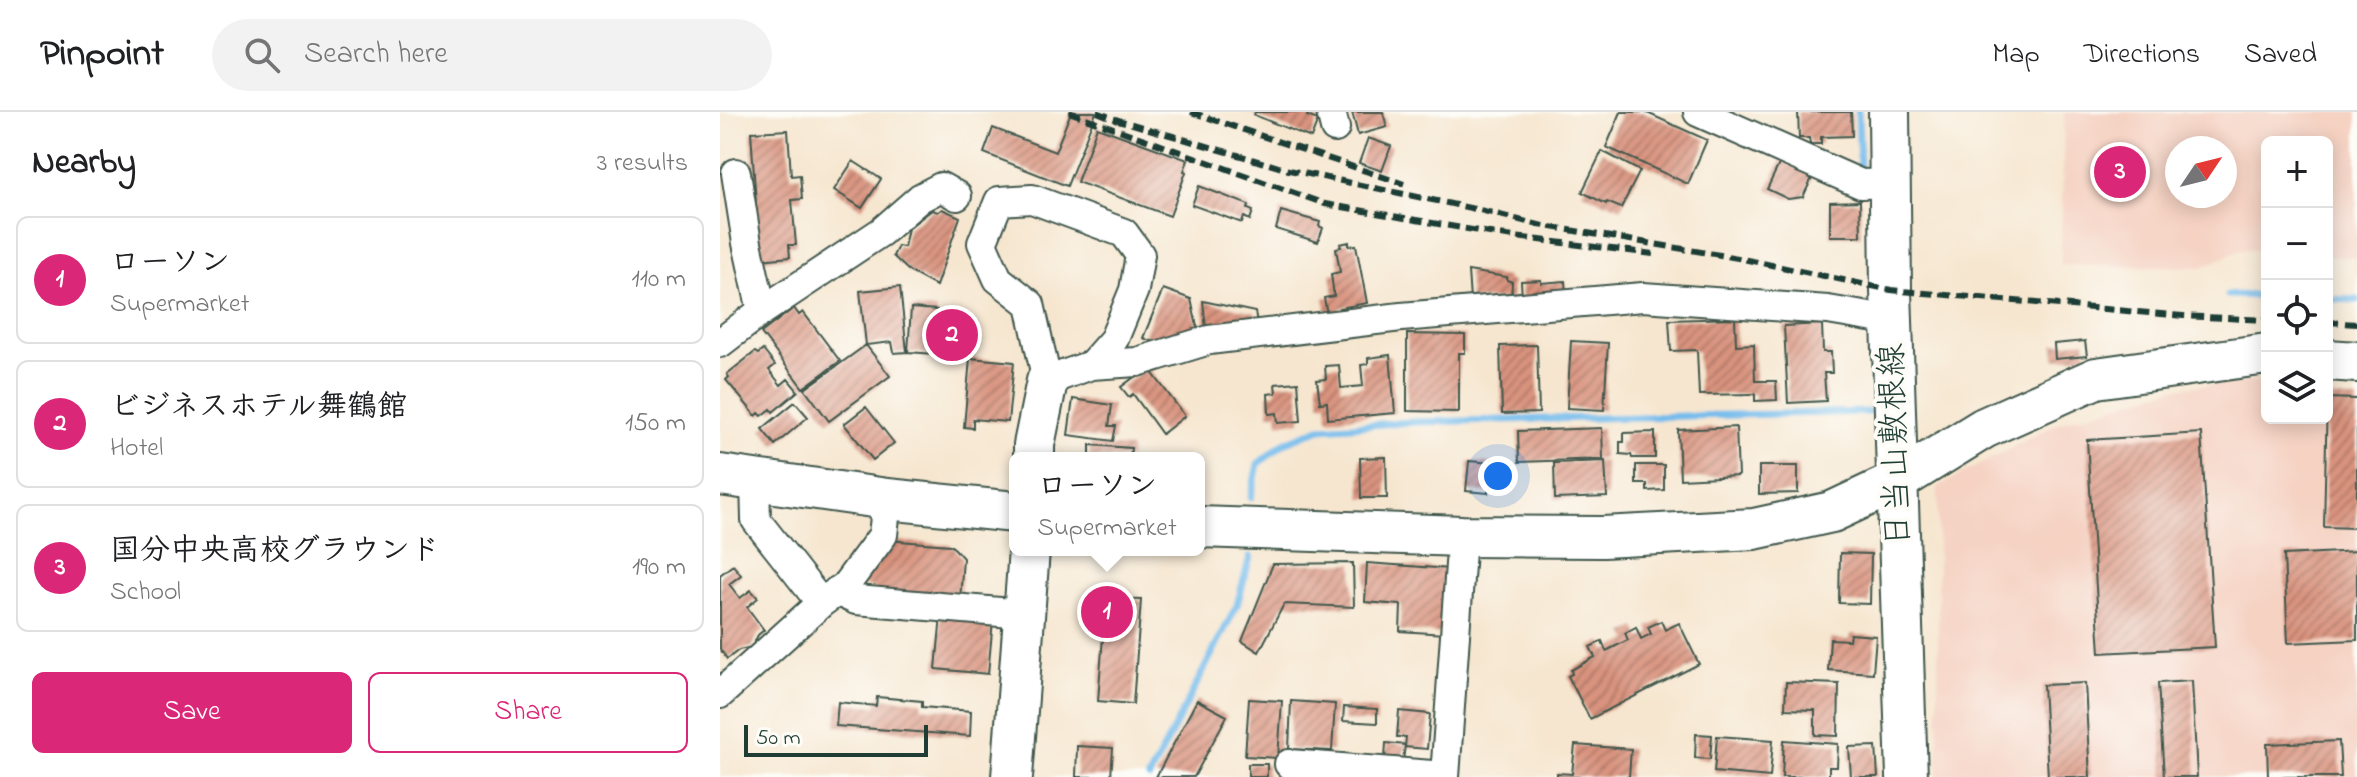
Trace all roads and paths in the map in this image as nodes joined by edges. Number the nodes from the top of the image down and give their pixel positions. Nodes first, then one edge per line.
1 (1698, 112) edge
2 (1889, 112) edge
3 (736, 173) dead end
4 (1892, 183) junction
5 (957, 196) dead end
6 (762, 311) junction
7 (1893, 321) junction
8 (720, 343) edge
9 (2261, 355) edge
10 (2333, 360) edge
11 (2357, 362) edge
12 (1091, 365) junction
13 (1047, 381) junction
14 (1034, 452) edge
15 (738, 477) edge
16 (1898, 481) junction
17 (887, 499) junction
18 (1009, 511) edge
19 (1205, 527) edge
20 (1462, 536) junction
21 (1029, 556) edge
22 (829, 597) junction
23 (1024, 614) junction
24 (720, 694) edge
25 (1289, 764) dead end
26 (1445, 776) edge
27 (1012, 777) edge
28 (1907, 777) edge

1 - 4 street
2 - 4 street, 日当山敷根線
3 - 6 street
4 - 7 street, 日当山敷根線
5 - 6 street
6 - 8 street
7 - 12 street
7 - 16 street, 日当山敷根線
9 - 16 street
10 - 11 street
12 - 13 street
12 - 13 street
13 - 14 street
15 - 17 street
15 - 22 street
16 - 20 street
16 - 28 street, 日当山敷根線
17 - 18 street
17 - 22 street
19 - 20 street
20 - 26 street
21 - 23 street
22 - 23 street
22 - 24 street
23 - 27 street
25 - 26 street

